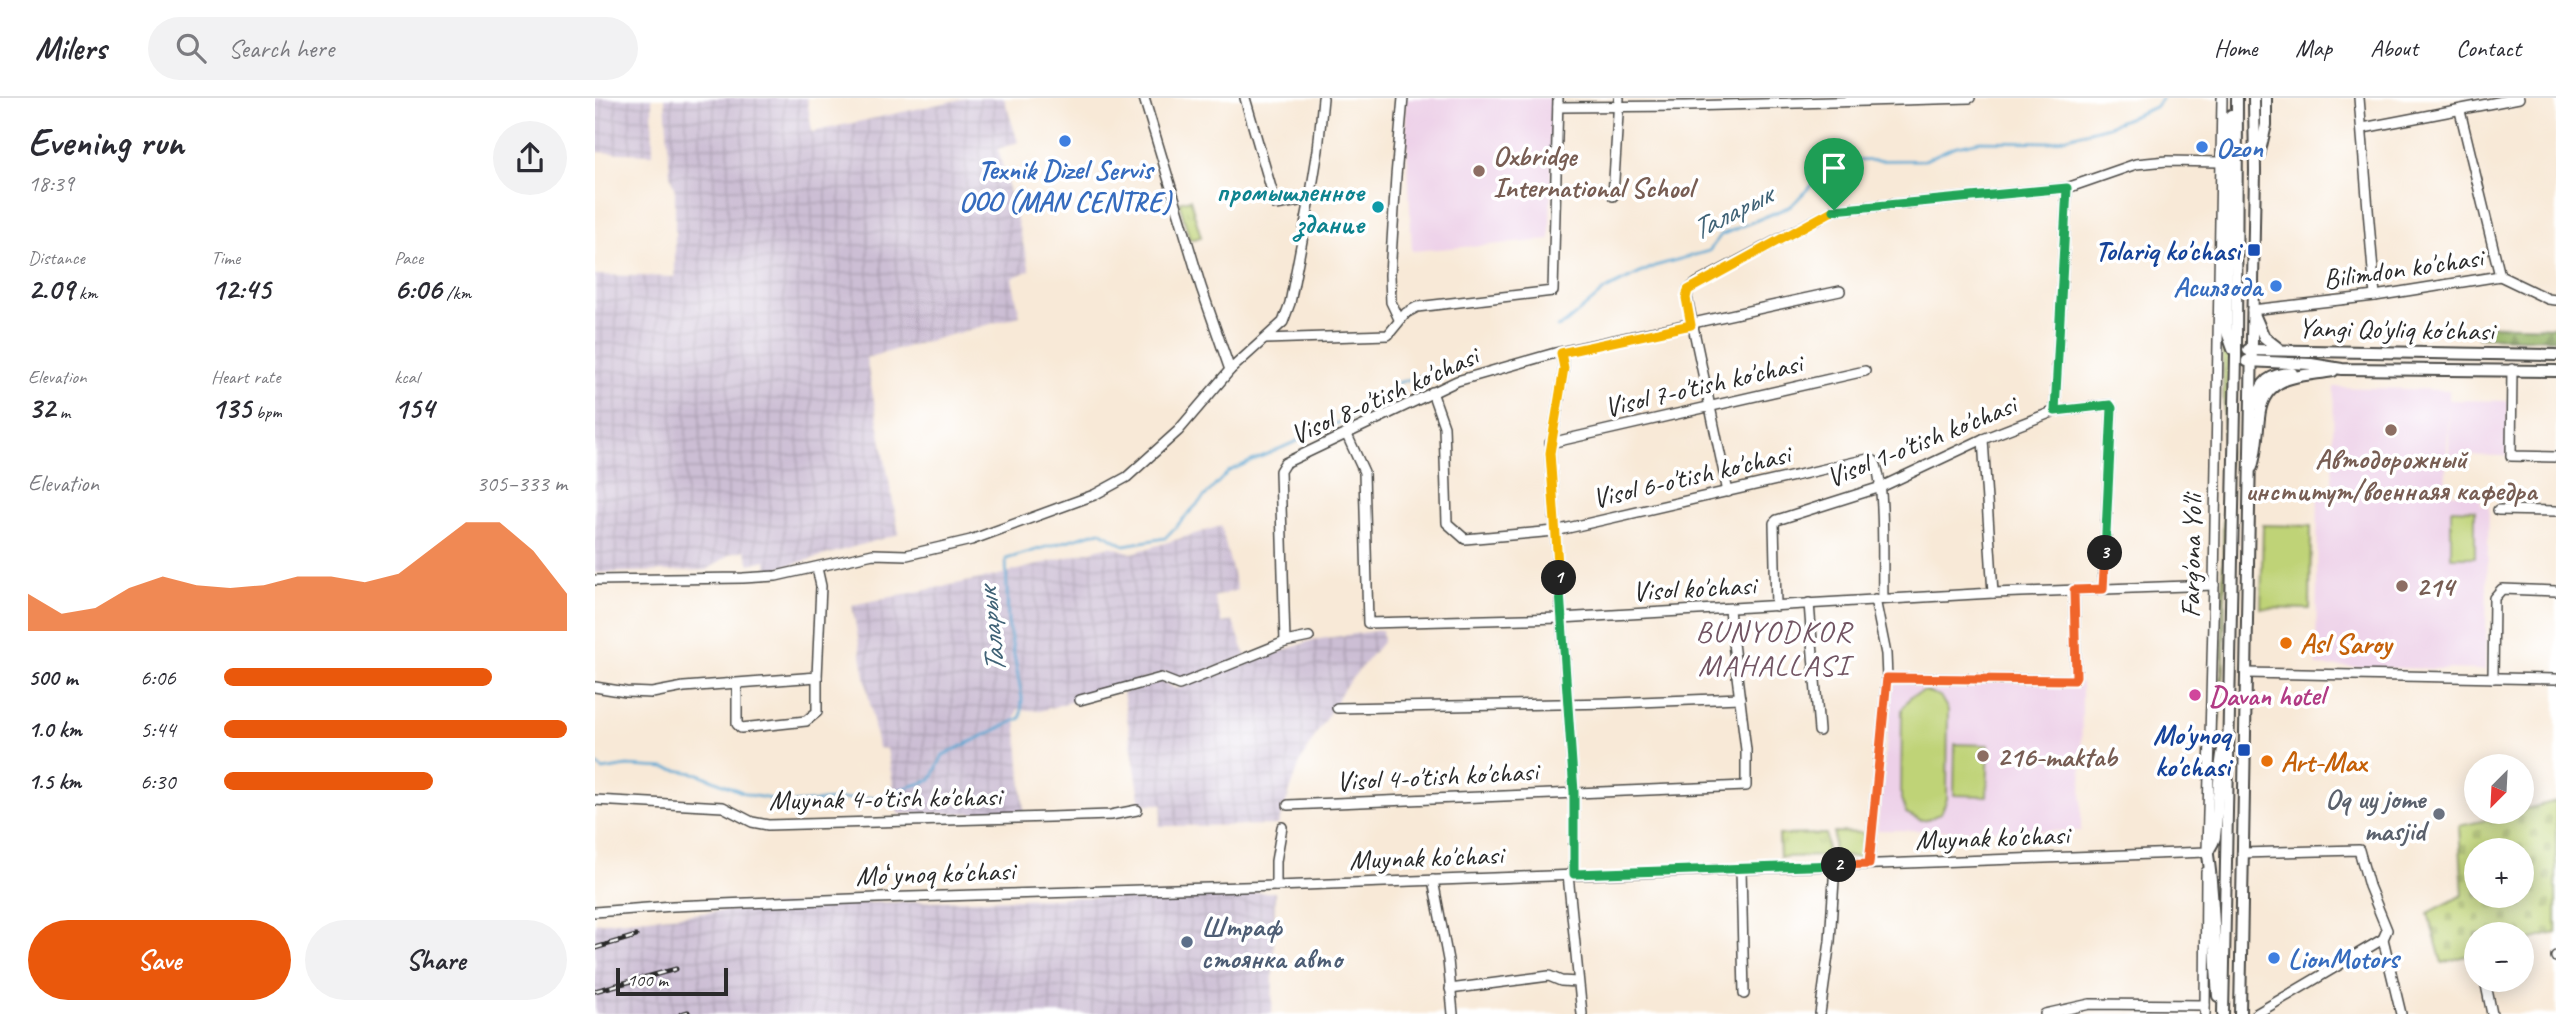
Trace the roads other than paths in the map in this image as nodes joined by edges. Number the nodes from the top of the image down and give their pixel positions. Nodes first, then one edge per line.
1 (1145, 98) edge
2 (1245, 98) edge
3 (1323, 98) edge
4 (1403, 98) edge
5 (1970, 98) edge
6 (2221, 98) edge
7 (2236, 98) edge
8 (2254, 98) edge
9 (2266, 98) edge
10 (2359, 98) edge
11 (2519, 98) edge
12 (1558, 102) edge
13 (1687, 102) edge
14 (1619, 103) edge
15 (2460, 111) junction
16 (2363, 128) junction
17 (2220, 162) junction
18 (2255, 171) junction
19 (2067, 188) junction
20 (1613, 196) dead end
21 (1310, 199) junction
22 (2500, 276) junction
23 (1840, 291) dead end
24 (2375, 296) junction
25 (2556, 300) edge
26 (2252, 310) junction
27 (1399, 319) junction
28 (1691, 325) junction
29 (1265, 339) junction
30 (2252, 349) junction
31 (2281, 349) junction
32 (1561, 353) junction
33 (2556, 355) edge
34 (2236, 356) junction
35 (2251, 363) junction
36 (2342, 369) junction
37 (2512, 369) junction
38 (1230, 370) junction
39 (1865, 371) dead end
40 (2556, 371) edge
41 (1432, 392) junction
42 (1710, 407) junction
43 (2055, 411) junction
44 (1346, 435) junction
45 (1983, 439) junction
46 (1550, 443) junction
47 (2556, 457) edge
48 (2249, 480) junction
49 (1881, 487) junction
50 (1728, 492) junction
51 (2498, 510) dead end
52 (2556, 510) edge
53 (1555, 531) junction
54 (817, 568) junction
55 (595, 580) edge
56 (2214, 586) junction
57 (2103, 589) junction
58 (2074, 590) junction
59 (2556, 591) edge
60 (1993, 593) junction
61 (1879, 599) junction
62 (1809, 603) junction
63 (1776, 606) junction
64 (1729, 610) junction
65 (1561, 618) junction
66 (1309, 637) dead end
67 (1285, 642) junction
68 (2246, 673) junction
69 (817, 677) junction
70 (1887, 678) junction
71 (2493, 678) junction
72 (2556, 680) edge
73 (737, 684) junction
74 (595, 687) edge
75 (1740, 698) junction
76 (1080, 700) dead end
77 (1569, 704) junction
78 (1337, 708) dead end
79 (2229, 724) junction
80 (1819, 731) dead end
81 (1574, 792) junction
82 (595, 800) edge
83 (1288, 805) dead end
84 (1137, 810) dead end
85 (1282, 827) dead end
86 (2207, 852) junction
87 (2242, 853) junction
88 (1869, 864) junction
89 (1835, 865) junction
90 (1741, 869) junction
91 (1571, 874) junction
92 (1433, 880) junction
93 (1276, 886) junction
94 (595, 912) edge
95 (2383, 939) junction
96 (1577, 982) junction
97 (1450, 989) junction
98 (2487, 992) edge
99 (1744, 994) dead end
100 (2205, 1010) edge
101 (1453, 1014) edge
102 (1582, 1014) edge
103 (1820, 1014) edge
104 (2045, 1014) edge
105 (2221, 1014) edge
106 (2240, 1014) edge
107 (2256, 1014) edge
108 (2401, 1014) edge
109 (2492, 1014) edge

1 - 38 street
2 - 21 street
3 - 21 street
4 - 27 street
5 - 13 street
6 - 17 street, Farg'ona Yo'li
7 - 34 main road, Farg'ona Yo'li
8 - 18 main road, Farg'ona Yo'li
9 - 18 main road
10 - 16 street
11 - 15 street
12 - 14 street
12 - 27 street
13 - 14 street
14 - 20 street
15 - 16 street
15 - 22 street
16 - 24 street
17 - 19 street
17 - 56 street, Farg'ona Yo'li
18 - 26 main road, Farg'ona Yo'li
19 - 28 street
19 - 43 street
21 - 29 street
22 - 24 street, Bilimdon ko'chasi
22 - 25 street, Bilimdon ko'chasi
23 - 28 street, Visol 8-o'tish ko'chasi
24 - 26 street, Bilimdon ko'chasi
26 - 30 main road, Farg'ona Yo'li
26 - 31 main road
27 - 29 street
28 - 32 street, Visol 8-o'tish ko'chasi
28 - 42 street
29 - 38 street
30 - 31 main road, Yangi Qo'yliq ko'chasi
30 - 34 main road, Yangi Qo'yliq ko'chasi
30 - 35 main road, Farg'ona Yo'li
31 - 33 main road, Yangi Qo'yliq ko'chasi
32 - 41 street, Visol 8-o'tish ko'chasi
32 - 46 street
34 - 35 main road
34 - 79 main road, Farg'ona Yo'li
35 - 36 main road, Yangi Qo'yliq ko'chasi
35 - 48 main road, Farg'ona Yo'li
36 - 37 main road, Yangi Qo'yliq ko'chasi
36 - 48 main road
37 - 40 main road, Yangi Qo'yliq ko'chasi
37 - 47 street
38 - 54 street
39 - 42 street, Visol 7-o'tish ko'chasi
41 - 44 street, Visol 8-o'tish ko'chasi
41 - 53 street, Visol 6-o'tish ko'chasi
42 - 46 street, Visol 7-o'tish ko'chasi
42 - 50 street
43 - 45 street, Visol 1-o'tish ko'chasi
43 - 57 street, Visol 1-o'tish ko'chasi
44 - 65 street, Visol ko'chasi
44 - 67 street, Visol 8-o'tish ko'chasi
45 - 49 street, Visol 1-o'tish ko'chasi
45 - 60 street
46 - 53 street
48 - 68 main road, Farg'ona Yo'li
49 - 50 street, Visol 6-o'tish ko'chasi
49 - 61 street
49 - 63 street, Visol 1-o'tish ko'chasi
50 - 53 street, Visol 6-o'tish ko'chasi
51 - 52 street
53 - 65 street
54 - 55 street
54 - 69 street
56 - 57 street, Visol ko'chasi
56 - 86 street, Farg'ona Yo'li
57 - 58 street, Visol ko'chasi
58 - 60 street, Visol ko'chasi
58 - 70 street
59 - 71 street
60 - 61 street, Visol ko'chasi
61 - 62 street, Visol ko'chasi
61 - 70 street
62 - 63 street, Visol ko'chasi
62 - 80 street
63 - 64 street, Visol ko'chasi
64 - 65 street, Visol ko'chasi
64 - 75 street, Visol 4-o'tish ko'chasi
65 - 77 street
66 - 67 street
67 - 76 street
68 - 71 street
68 - 87 main road, Farg'ona Yo'li
69 - 73 street
69 - 73 street
70 - 88 street
71 - 72 street
73 - 74 street
75 - 77 street
75 - 81 street, Visol 4-o'tish ko'chasi
77 - 78 street
77 - 81 street
79 - 86 main road
79 - 105 main road, Farg'ona Yo'li
81 - 83 street, Visol 4-o'tish ko'chasi
81 - 91 street
82 - 84 street, Muynak 4-o'tish ko'chasi
85 - 93 street
86 - 88 street, Muynak ko'chasi
86 - 100 street, Farg'ona Yo'li
86 - 105 main road
87 - 95 street
87 - 106 main road, Farg'ona Yo'li
88 - 89 street, Muynak ko'chasi
89 - 90 street, Muynak ko'chasi
89 - 103 street
90 - 91 street, Muynak ko'chasi
90 - 99 street
91 - 92 street, Muynak ko'chasi
91 - 96 street
92 - 93 street, Muynak ko'chasi
92 - 97 street
93 - 94 street, Moʻynoq ko'chasi
95 - 107 street
95 - 108 street
96 - 97 street
96 - 102 street
97 - 101 street
98 - 109 street
100 - 104 street

